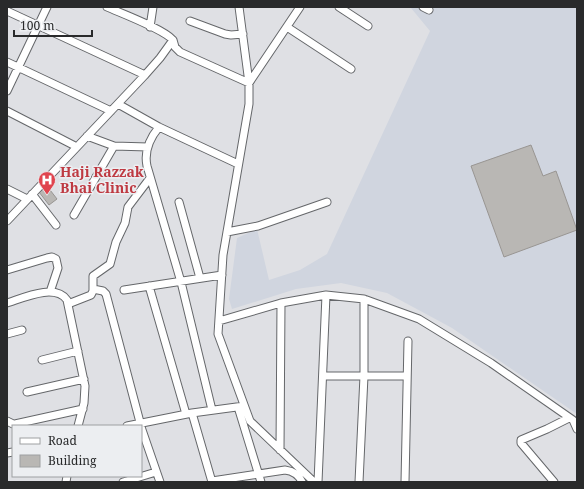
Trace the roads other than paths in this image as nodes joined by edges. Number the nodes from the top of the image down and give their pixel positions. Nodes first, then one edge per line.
1 (47, 7) edge
2 (107, 7) edge
3 (153, 7) edge
4 (239, 7) edge
5 (300, 7) edge
6 (339, 7) edge
7 (7, 11) edge
8 (190, 21) dead end
9 (37, 26) junction
10 (150, 26) junction
11 (368, 26) dead end
12 (288, 27) junction
13 (243, 34) junction
14 (173, 40) junction
15 (7, 62) edge
16 (18, 67) junction
17 (350, 69) dead end
18 (145, 75) junction
19 (249, 83) junction
20 (7, 91) edge
21 (118, 104) junction
22 (7, 111) edge
23 (111, 111) junction
24 (159, 126) junction
25 (87, 136) junction
26 (114, 146) junction
27 (77, 147) junction
28 (148, 148) junction
29 (238, 164) junction
30 (150, 178) junction
31 (7, 189) edge
32 (30, 196) junction
33 (179, 202) dead end
34 (327, 202) dead end
35 (74, 214) dead end
36 (7, 221) edge
37 (56, 225) dead end
38 (227, 232) junction
39 (7, 270) edge
40 (222, 274) junction
41 (200, 278) junction
42 (180, 282) junction
43 (149, 286) junction
44 (93, 289) junction
45 (124, 290) dead end
46 (50, 292) junction
47 (326, 295) junction
48 (364, 299) junction
49 (7, 303) edge
50 (281, 303) junction
51 (68, 304) junction
52 (219, 321) junction
53 (22, 330) dead end
54 (7, 334) edge
55 (408, 341) dead end
56 (78, 351) junction
57 (42, 360) dead end
58 (323, 376) junction
59 (364, 376) junction
60 (407, 376) junction
61 (84, 379) junction
62 (27, 392) dead end
63 (241, 406) junction
64 (82, 409) junction
65 (212, 410) junction
66 (189, 414) junction
67 (569, 418) junction
68 (7, 421) edge
69 (78, 425) edge
70 (140, 425) edge
71 (142, 426) edge
72 (577, 429) edge
73 (142, 437) edge
74 (144, 448) edge
75 (280, 450) junction
76 (156, 472) junction
77 (259, 474) junction
78 (142, 476) edge
79 (140, 477) edge
80 (123, 482) edge
81 (160, 482) edge
82 (212, 482) edge
83 (261, 482) edge
84 (302, 482) edge
85 (314, 482) edge
86 (318, 482) edge
87 (359, 482) edge
88 (405, 482) edge
89 (554, 482) edge

1 - 9 street
2 - 10 street
3 - 10 street
4 - 13 street
5 - 12 street
6 - 11 street
7 - 9 street
8 - 13 street
9 - 16 street
9 - 18 street
10 - 14 street
12 - 17 street
12 - 19 street
13 - 19 street
14 - 18 street
14 - 19 street
15 - 16 street
16 - 20 street
16 - 23 street
18 - 21 street
19 - 29 street
21 - 23 street
21 - 24 street
22 - 27 street
23 - 25 street
24 - 28 street
24 - 29 street
25 - 26 street
25 - 27 street
26 - 28 street
26 - 35 street
27 - 32 street
28 - 30 street
29 - 38 street
30 - 42 street
30 - 44 street
31 - 32 street
32 - 36 street
32 - 37 street
33 - 41 street
34 - 38 street
38 - 40 street
39 - 46 street
40 - 41 street
40 - 52 street
41 - 42 street
42 - 43 street
42 - 65 street
43 - 45 street
43 - 66 street
44 - 51 street
44 - 70 street
46 - 49 street
46 - 51 street
47 - 48 street
47 - 50 street
47 - 58 street
48 - 59 street
48 - 67 street
50 - 52 street
50 - 75 street
51 - 56 street
52 - 63 street
53 - 54 street
55 - 60 street
56 - 57 street
56 - 61 street
58 - 59 street
58 - 86 street
59 - 60 street
59 - 87 street
60 - 88 street
61 - 62 street
61 - 64 street
63 - 65 street
63 - 75 street
63 - 77 street
64 - 68 street
64 - 69 street
65 - 66 street
66 - 71 street
66 - 82 street
67 - 72 street
67 - 89 street
73 - 74 street
74 - 76 street
75 - 85 street
76 - 78 street
76 - 81 street
77 - 82 street
77 - 83 street
77 - 84 street
79 - 80 street

